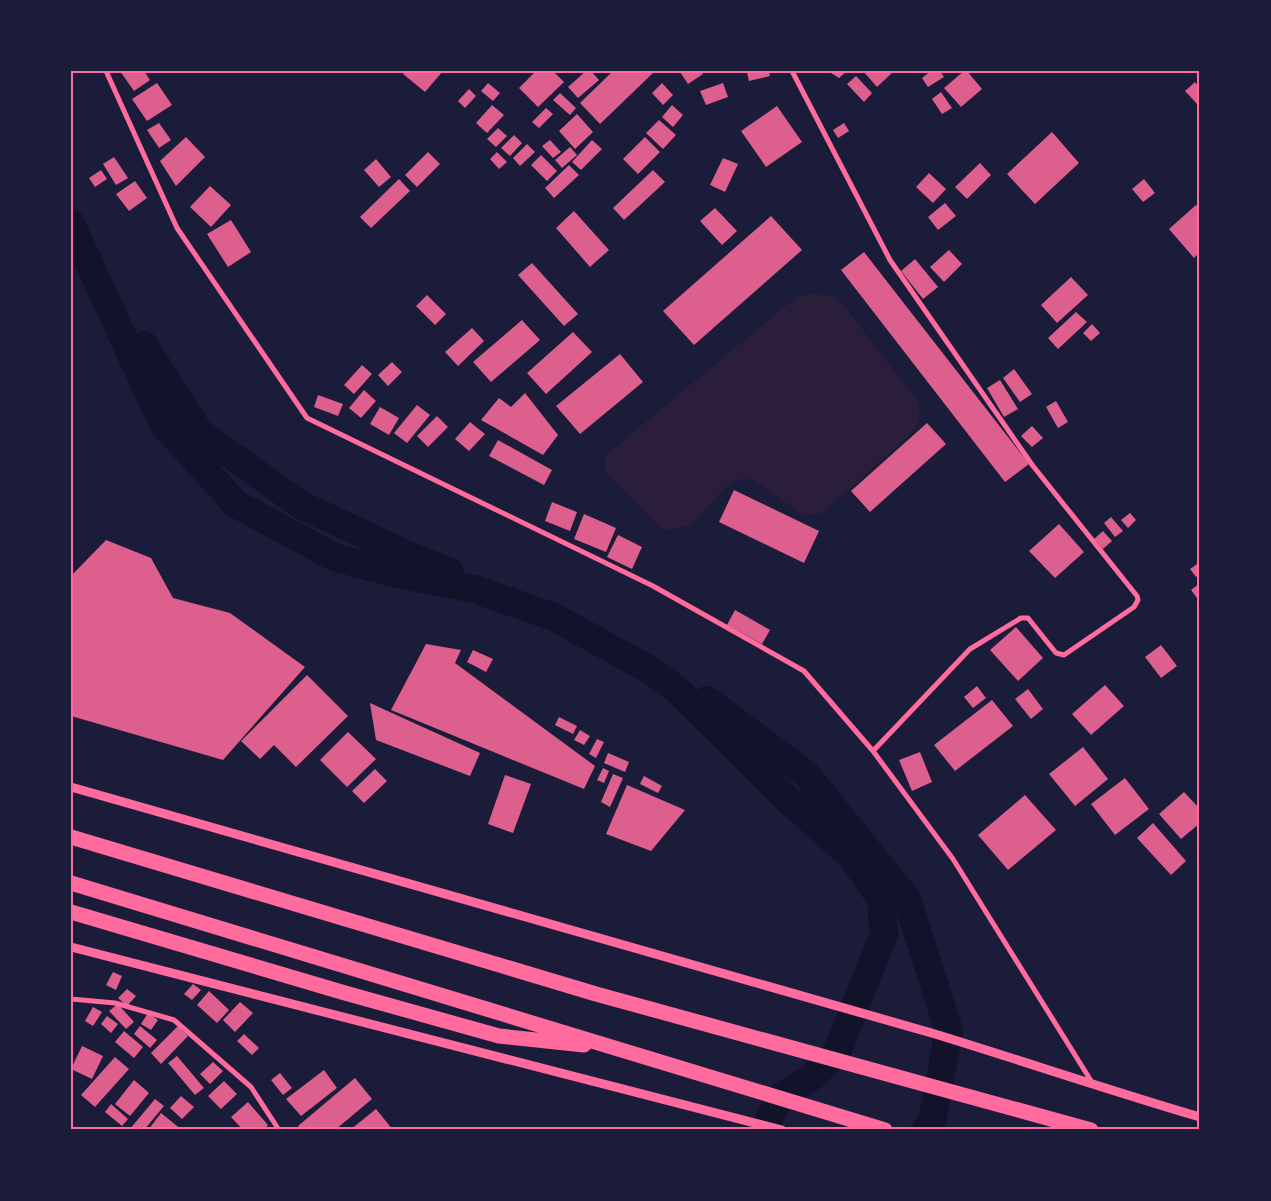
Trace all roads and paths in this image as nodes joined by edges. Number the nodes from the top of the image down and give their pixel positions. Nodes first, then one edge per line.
1 (106, 71) edge
2 (792, 71) edge
3 (873, 751) junction
4 (71, 787) edge
5 (71, 837) edge
6 (71, 884) edge
7 (71, 912) edge
8 (71, 947) edge
9 (71, 999) edge
10 (610, 1047) junction
11 (1095, 1086) junction
12 (1200, 1116) edge
13 (279, 1130) edge
14 (782, 1130) edge
15 (886, 1130) edge
16 (1091, 1130) edge

1 - 3 street
2 - 3 street
3 - 11 street
4 - 11 street
5 - 16 highway
6 - 10 highway
7 - 10 highway
8 - 14 street
9 - 13 street
10 - 15 highway
11 - 12 street

